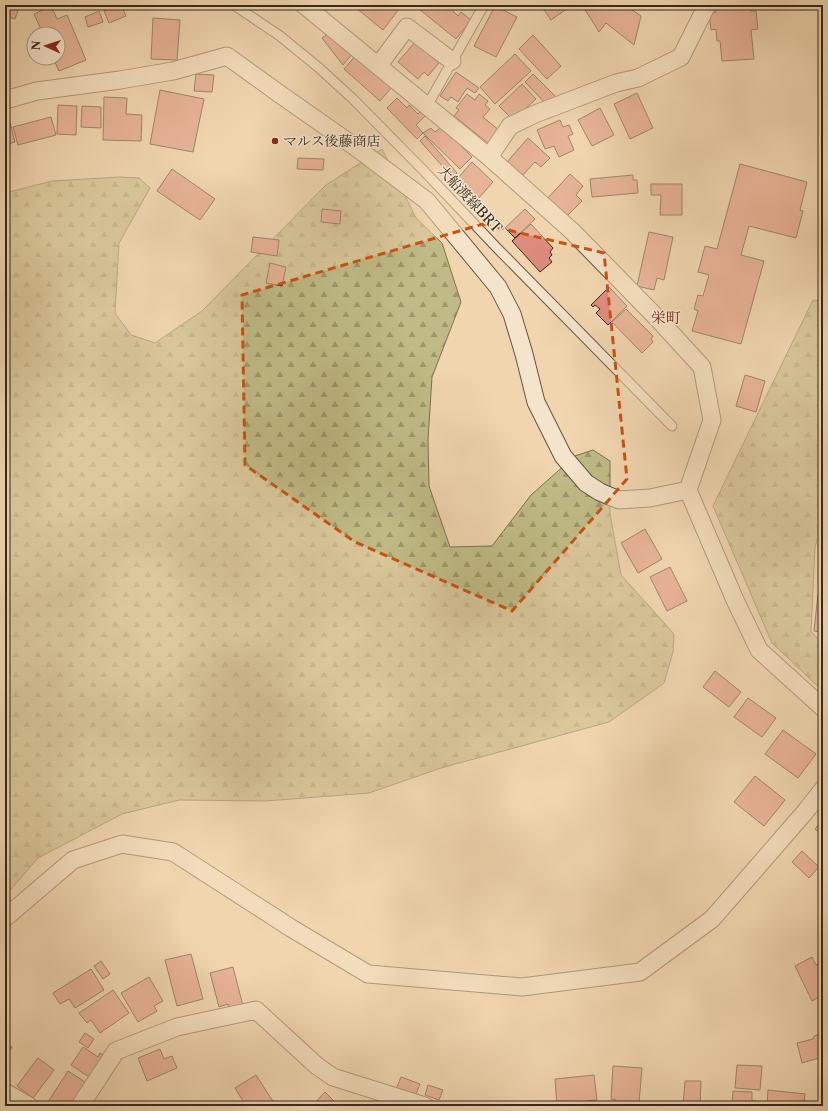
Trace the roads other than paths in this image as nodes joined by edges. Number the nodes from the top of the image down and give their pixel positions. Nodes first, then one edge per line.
1 (234, 5) edge
2 (304, 5) edge
3 (484, 5) edge
4 (707, 5) edge
5 (452, 61) junction
6 (378, 66) junction
7 (5, 100) edge
8 (428, 106) junction
9 (489, 157) junction
10 (672, 426) dead end
11 (688, 490) junction
12 (823, 708) edge
13 (823, 789) edge
14 (5, 918) edge
15 (5, 1092) edge
16 (29, 1106) edge
17 (80, 1106) edge
18 (425, 1106) edge

1 - 10 lane, 大船渡線BRT
2 - 6 street
3 - 5 lane
4 - 9 street
5 - 6 street
5 - 8 lane
6 - 8 street
7 - 11 street
8 - 9 street
9 - 11 street
11 - 12 street
13 - 14 street
15 - 16 street
17 - 18 street

